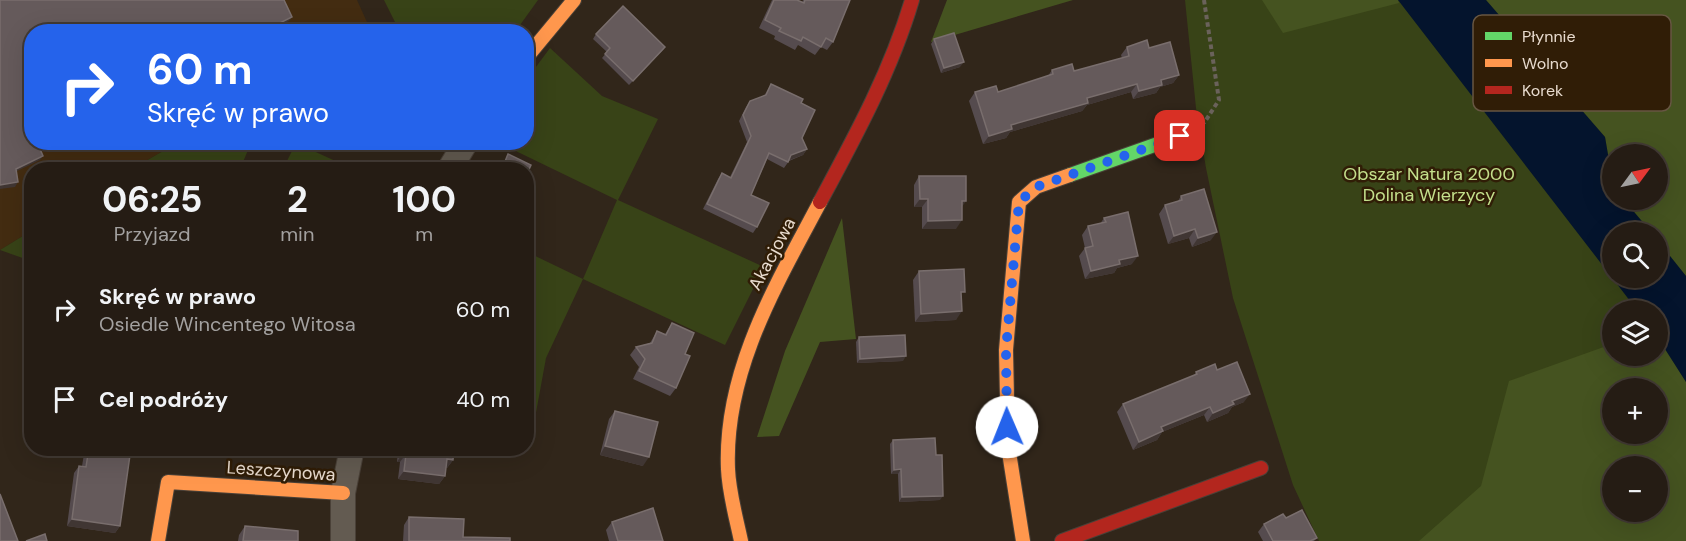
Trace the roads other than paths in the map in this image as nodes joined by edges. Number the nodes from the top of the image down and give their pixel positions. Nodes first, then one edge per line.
1 (574, 0) edge
2 (912, 0) edge
3 (534, 48) edge
4 (1180, 136) road end
5 (350, 456) edge
6 (1261, 468) dead end
7 (343, 493) junction
8 (158, 541) edge
9 (343, 541) edge
10 (741, 541) edge
11 (1023, 541) edge
12 (1062, 541) edge

1 - 3 street
2 - 10 street, Akacjowa
4 - 11 street
5 - 7 street
6 - 12 street
7 - 8 street, Leszczynowa
7 - 9 street

